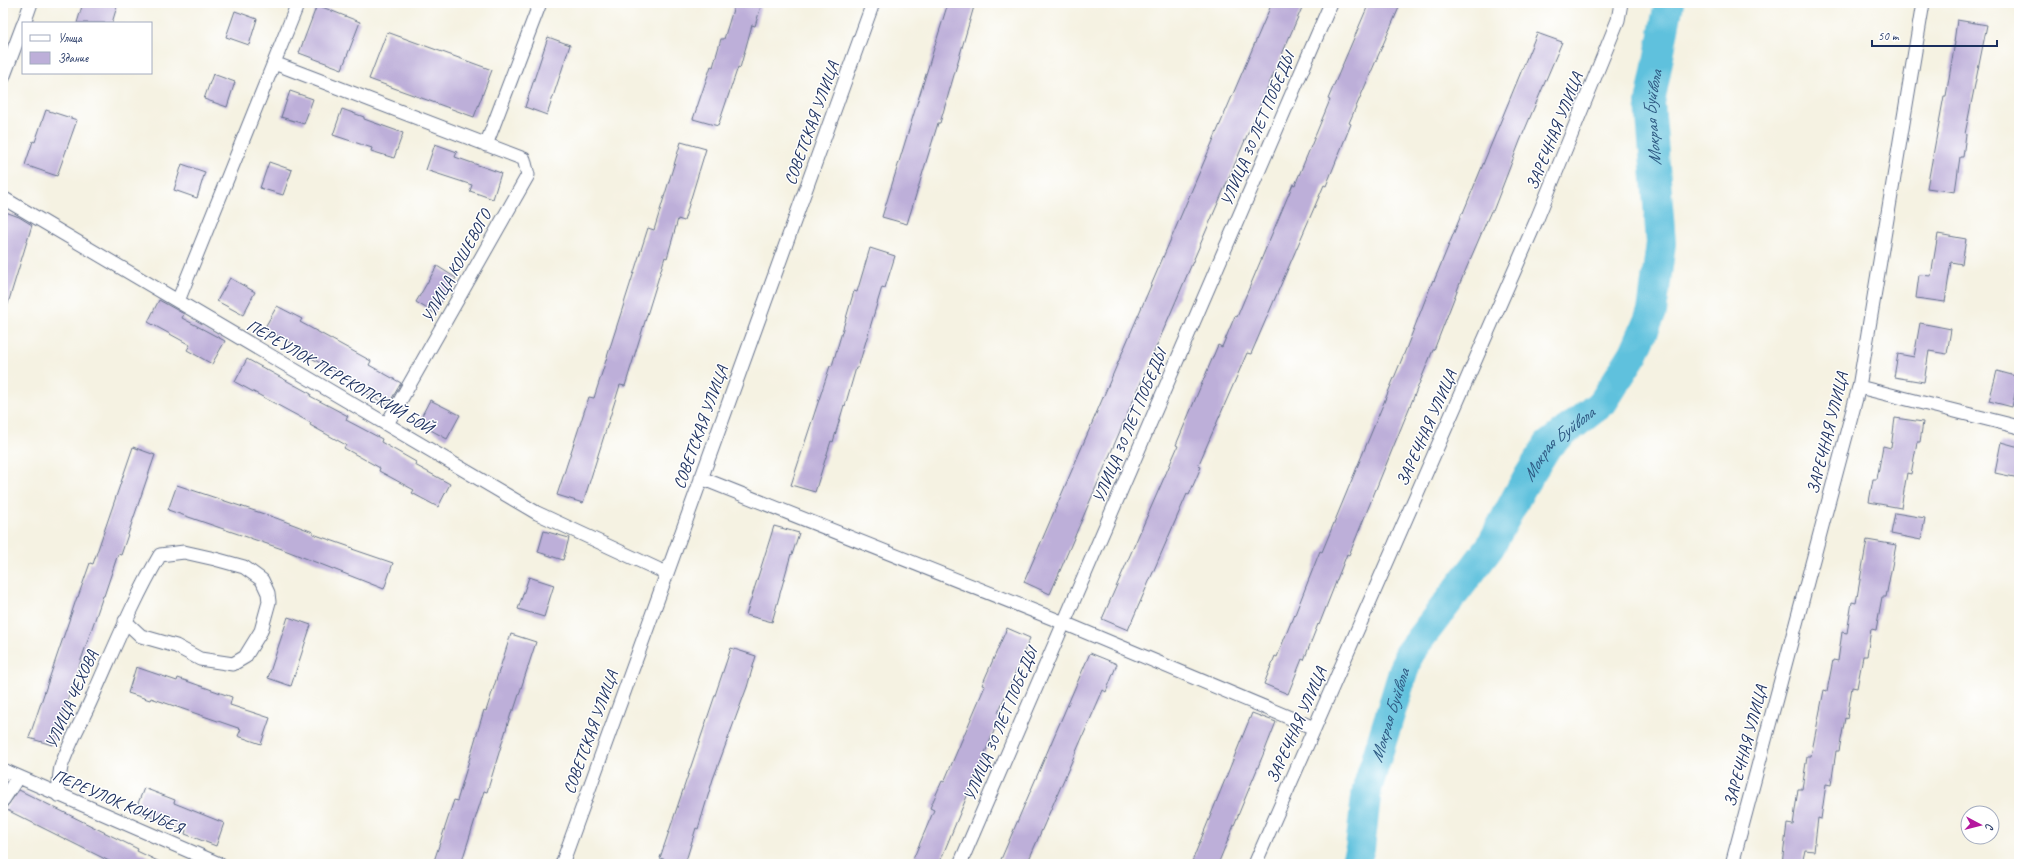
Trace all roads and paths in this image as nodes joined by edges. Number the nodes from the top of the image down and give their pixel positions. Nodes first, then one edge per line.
1 (31, 3) edge
2 (298, 3) edge
3 (540, 3) edge
4 (873, 3) edge
5 (1331, 3) edge
6 (1621, 3) edge
7 (1923, 3) edge
8 (24, 22) edge
9 (22, 27) edge
10 (274, 63) junction
11 (3, 78) edge
12 (486, 145) junction
13 (3, 198) edge
14 (178, 301) junction
15 (1859, 387) junction
16 (387, 424) junction
17 (2019, 427) edge
18 (701, 478) junction
19 (666, 573) junction
20 (125, 621) junction
21 (1064, 623) junction
22 (1314, 728) junction
23 (3, 770) edge
24 (18, 777) junction
25 (58, 795) junction
26 (3, 800) edge
27 (219, 864) edge
28 (562, 864) edge
29 (960, 864) edge
30 (1255, 864) edge
31 (1732, 864) edge

1 - 8 street
2 - 10 street
3 - 12 street
4 - 18 street, СОВЕТСКАЯ УЛИЦА
5 - 21 street, УЛИЦА 30 ЛЕТ ПОБЕДЫ
6 - 22 street, ЗАРЕЧНАЯ УЛИЦА
7 - 15 street, ЗАРЕЧНАЯ УЛИЦА
9 - 11 street
10 - 12 street, УЛИЦА КОШЕВОГО
10 - 14 street
12 - 16 street, УЛИЦА КОШЕВОГО
13 - 14 street, ПЕРЕУЛОК ПЕРЕКОПСКИЙ БОЙ
14 - 16 street, ПЕРЕУЛОК ПЕРЕКОПСКИЙ БОЙ
15 - 17 street
15 - 31 street, ЗАРЕЧНАЯ УЛИЦА
16 - 19 street, ПЕРЕУЛОК ПЕРЕКОПСКИЙ БОЙ
18 - 19 street, СОВЕТСКАЯ УЛИЦА
18 - 21 street
19 - 28 street, СОВЕТСКАЯ УЛИЦА
20 - 20 street, УЛИЦА ЧЕХОВА
20 - 25 street, УЛИЦА ЧЕХОВА
21 - 22 street
21 - 29 street, УЛИЦА 30 ЛЕТ ПОБЕДЫ
22 - 30 street, ЗАРЕЧНАЯ УЛИЦА
23 - 24 street, ПЕРЕУЛОК КОЧУБЕЯ
24 - 25 street, ПЕРЕУЛОК КОЧУБЕЯ
24 - 26 street
25 - 27 street, ПЕРЕУЛОК КОЧУБЕЯ

